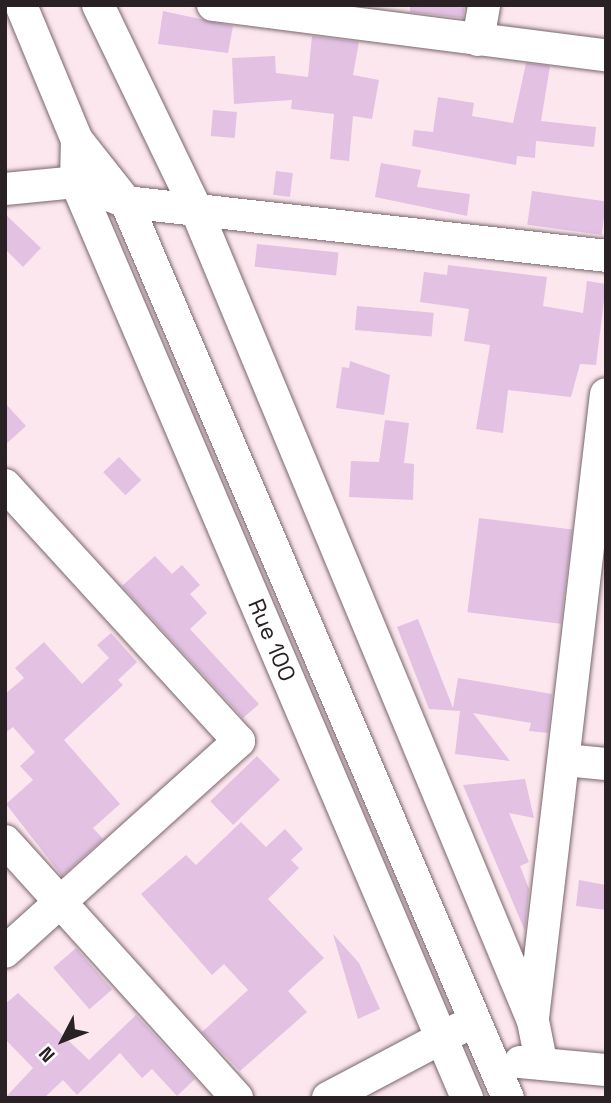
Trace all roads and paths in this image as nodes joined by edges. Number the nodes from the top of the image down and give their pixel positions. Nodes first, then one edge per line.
1 (21, 5) edge
2 (98, 5) edge
3 (213, 5) edge
4 (484, 5) edge
5 (478, 40) junction
6 (606, 55) edge
7 (77, 140) junction
8 (76, 182) junction
9 (5, 189) edge
10 (126, 202) junction
11 (195, 207) junction
12 (606, 256) edge
13 (606, 394) edge
14 (602, 445) edge
15 (5, 485) edge
16 (565, 760) junction
17 (606, 764) edge
18 (5, 841) edge
19 (61, 902) junction
20 (5, 952) edge
21 (476, 1020) junction
22 (533, 1021) junction
23 (442, 1038) junction
24 (541, 1061) junction
25 (492, 1062) junction
26 (606, 1070) edge
27 (462, 1088) edge
28 (237, 1098) edge
29 (328, 1098) edge
30 (508, 1098) edge

1 - 7 street
2 - 11 street
3 - 5 street
4 - 5 street
5 - 6 street
7 - 8 street
7 - 10 street
8 - 9 street
8 - 10 street
8 - 23 street, Rue 100
10 - 11 street
10 - 21 street
11 - 12 street
11 - 22 street
13 - 14 street
14 - 16 street
15 - 19 street
16 - 17 street
16 - 22 street
18 - 19 street
19 - 20 street
19 - 28 street
21 - 23 street
21 - 25 street
22 - 24 street
23 - 27 street, Rue 100
23 - 29 street
24 - 25 street
24 - 26 street
25 - 27 street
25 - 30 street

